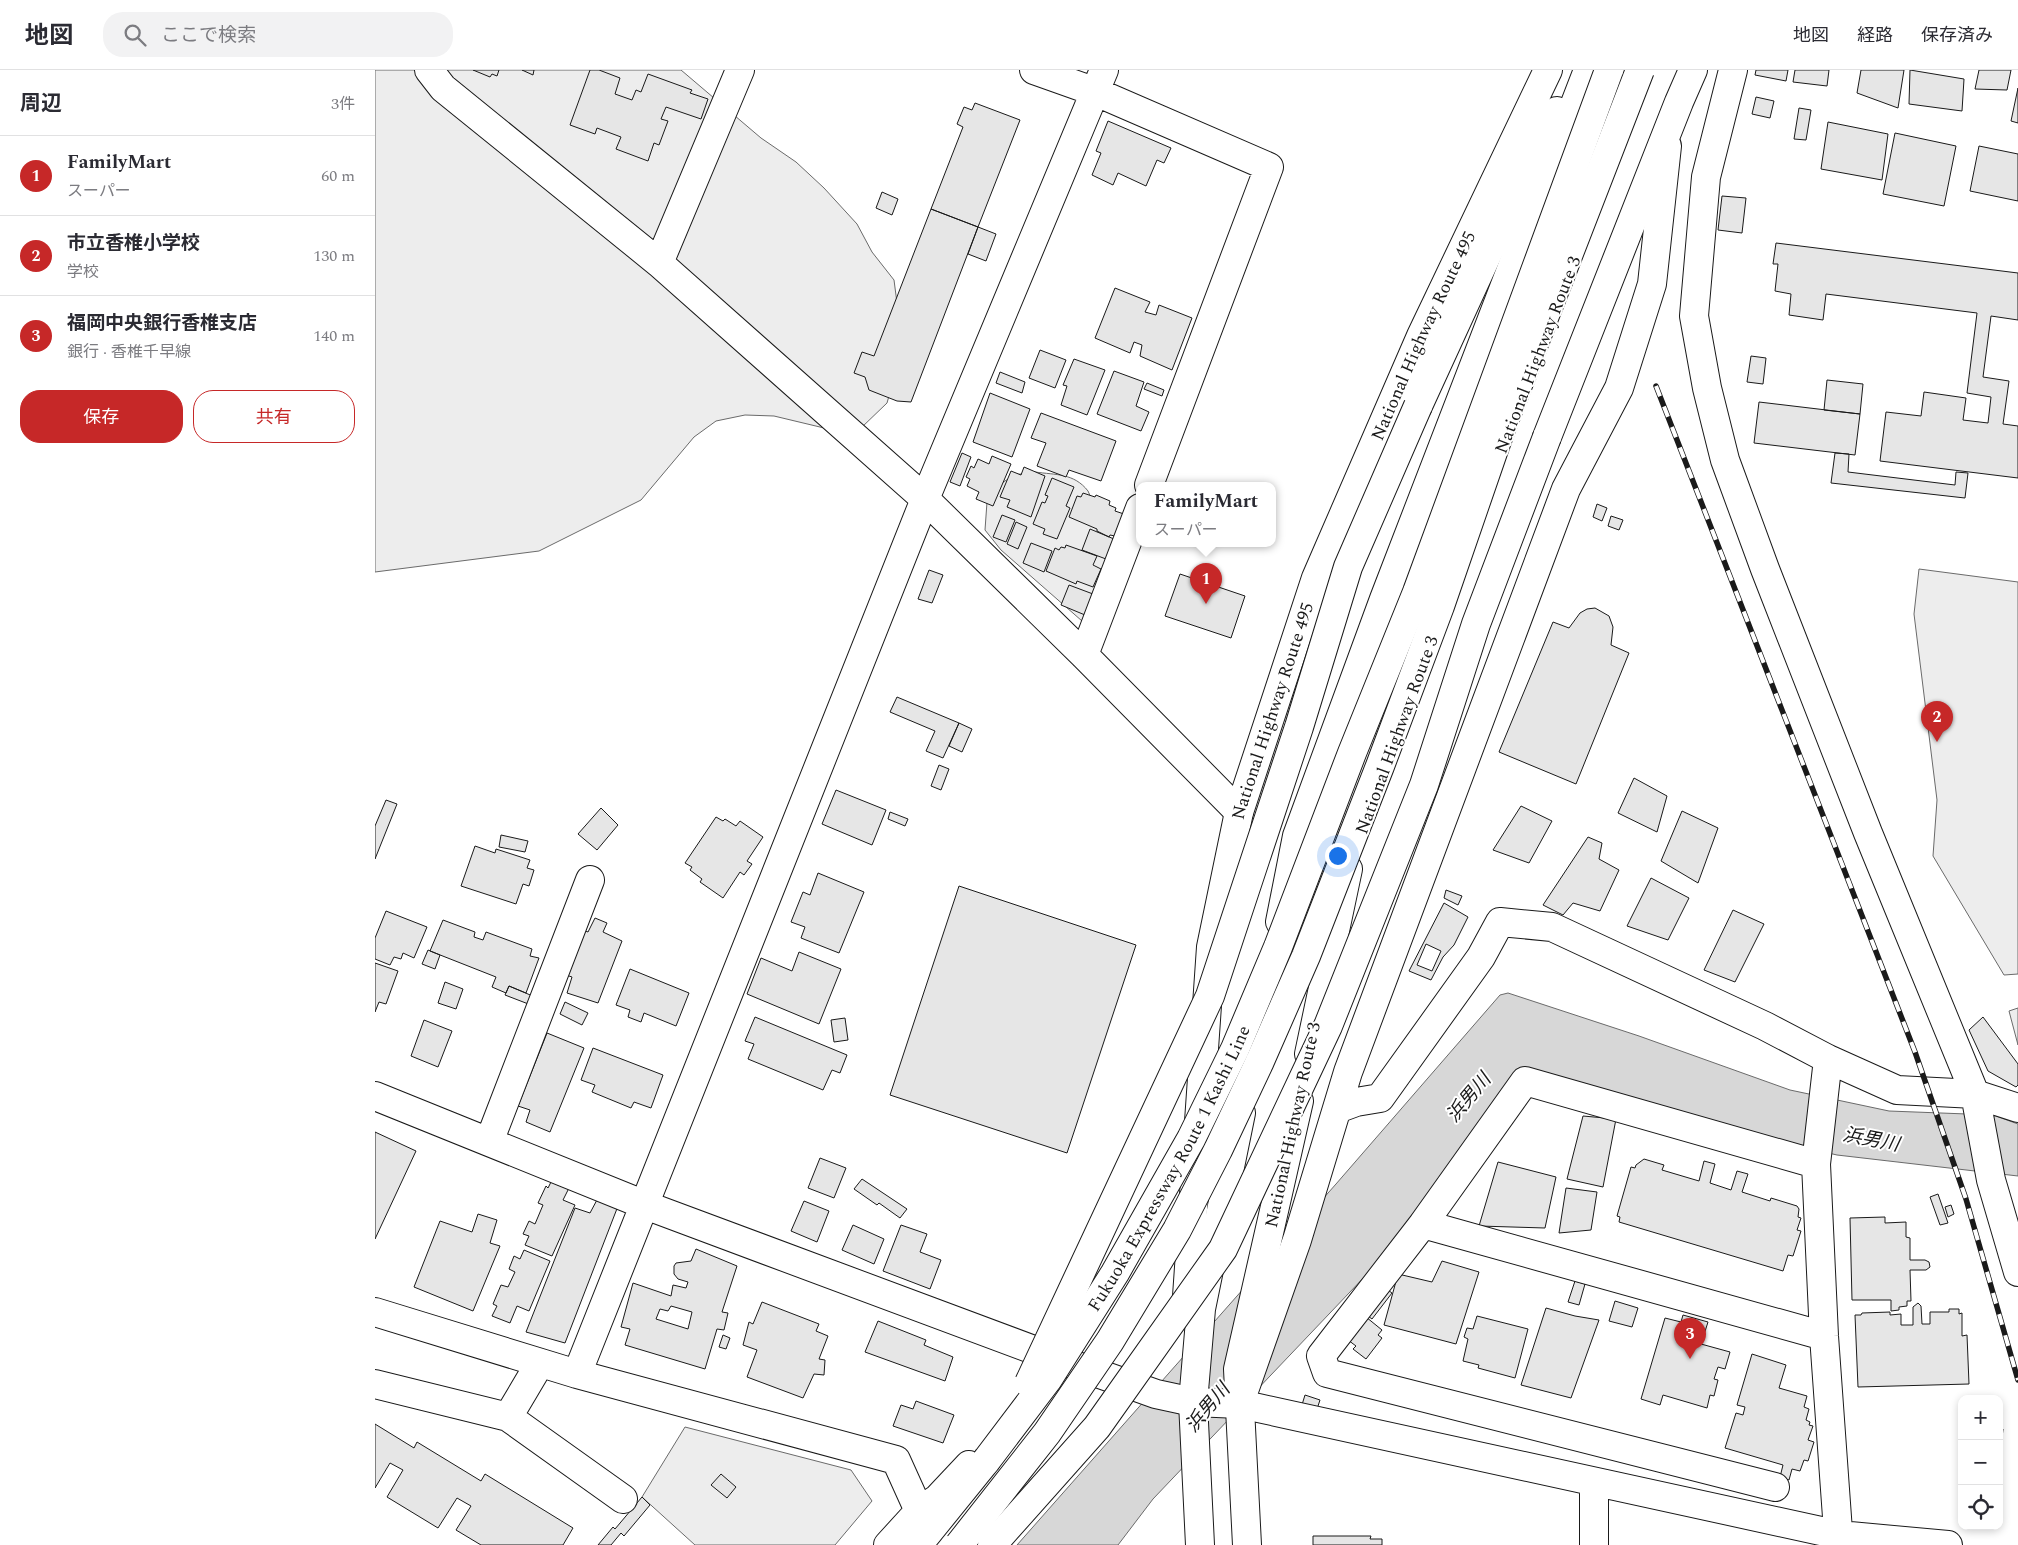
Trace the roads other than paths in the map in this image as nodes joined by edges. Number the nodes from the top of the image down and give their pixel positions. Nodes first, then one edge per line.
1 (429, 70) edge
2 (740, 70) edge
3 (1035, 70) edge
4 (1548, 70) edge
5 (1559, 70) edge
6 (1579, 70) edge
7 (1588, 70) edge
8 (1609, 70) edge
9 (1641, 70) edge
10 (1650, 70) edge
11 (1685, 70) edge
12 (1693, 70) edge
13 (1700, 70) edge
14 (1733, 70) edge
15 (1100, 81) edge
16 (1679, 102) junction
17 (1532, 157) junction
18 (659, 263) junction
19 (1150, 482) edge
20 (925, 499) junction
21 (1136, 519) edge
22 (1084, 656) junction
23 (1239, 812) junction
24 (590, 880) dead end
25 (1828, 1059) junction
26 (1975, 1094) junction
27 (375, 1096) edge
28 (2018, 1108) edge
29 (1337, 1109) junction
30 (489, 1142) junction
31 (1816, 1164) junction
32 (645, 1205) junction
33 (1423, 1224) junction
34 (2016, 1262) edge
35 (375, 1312) edge
36 (1193, 1318) junction
37 (1824, 1336) junction
38 (1065, 1362) junction
39 (540, 1363) junction
40 (577, 1374) junction
41 (375, 1384) edge
42 (1193, 1402) junction
43 (1240, 1404) junction
44 (507, 1417) junction
45 (986, 1461) junction
46 (1594, 1482) junction
47 (1775, 1487) dead end
48 (623, 1499) dead end
49 (919, 1511) junction
50 (1839, 1540) edge
51 (888, 1545) edge
52 (918, 1545) edge
53 (959, 1545) edge
54 (992, 1545) edge
55 (1200, 1545) edge
56 (1247, 1545) edge
57 (1594, 1545) edge
58 (1948, 1545) edge

1 - 18 main road
2 - 18 main road
3 - 15 main road
4 - 23 main road, National Highway Route 495
5 - 17 main road
6 - 17 main road
7 - 36 main road
8 - 45 main road, Fukuoka Expressway Route 1 Kashi Line, bridge
9 - 53 main road, Fukuoka Expressway Route 1 Kashi Line, bridge
10 - 43 main road, National Highway Route 3
11 - 16 main road
12 - 16 main road
13 - 29 main road
14 - 26 main road
15 - 19 main road
15 - 20 main road
16 - 54 main road, bridge
17 - 45 main road, bridge
18 - 20 main road
20 - 22 main road
20 - 32 main road
21 - 22 main road
22 - 23 main road
23 - 36 main road, National Highway Route 495
24 - 30 main road
25 - 26 main road
25 - 29 main road
25 - 31 main road
26 - 28 main road
26 - 34 main road
27 - 30 main road
29 - 43 main road
30 - 32 main road
31 - 33 main road
31 - 37 main road
32 - 38 main road
32 - 40 main road
33 - 37 main road
33 - 47 main road
35 - 39 main road
36 - 42 main road
37 - 50 main road
38 - 42 main road
38 - 49 main road
39 - 40 main road
39 - 44 main road
40 - 49 main road
41 - 44 main road
42 - 43 main road
42 - 55 main road
43 - 46 main road
43 - 56 main road, National Highway Route 3
44 - 48 main road
45 - 52 main road, Fukuoka Expressway Route 1 Kashi Line
46 - 50 main road
46 - 57 main road
49 - 51 main road
50 - 58 main road

